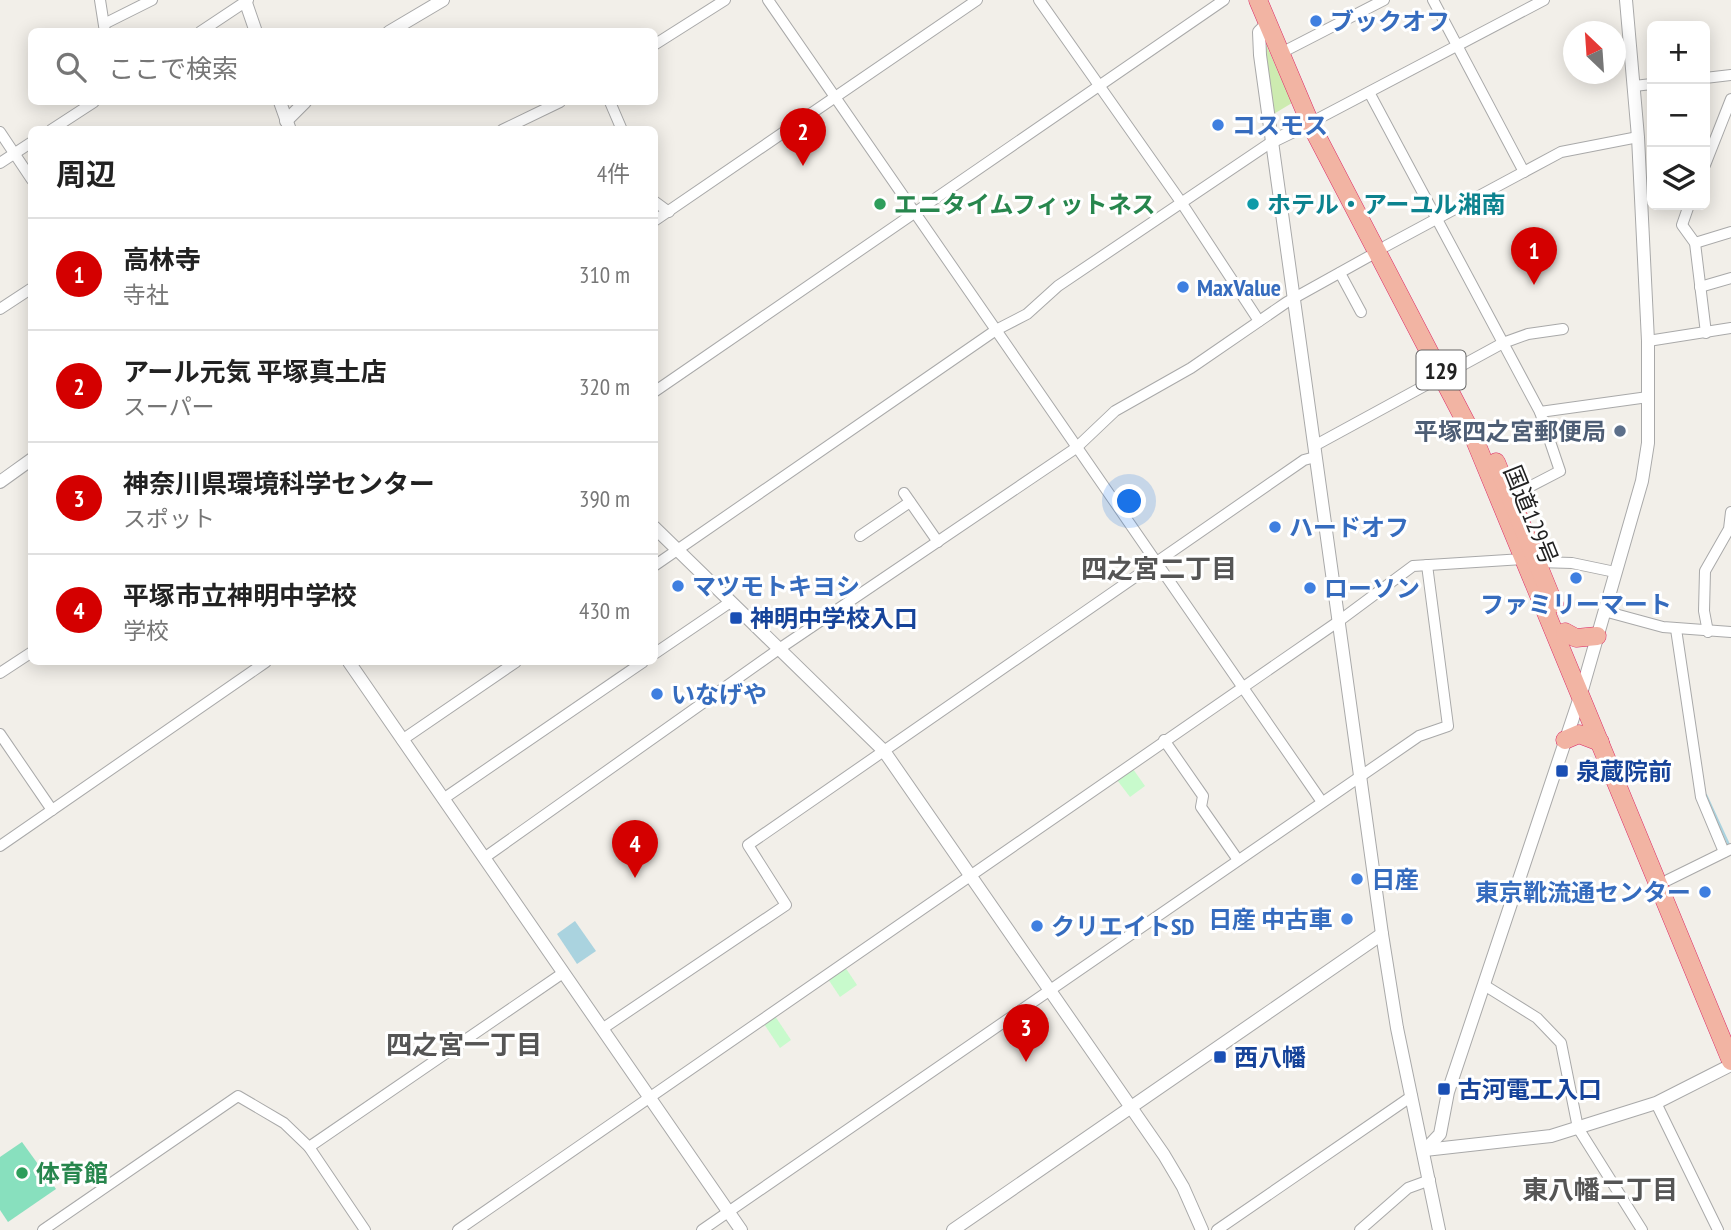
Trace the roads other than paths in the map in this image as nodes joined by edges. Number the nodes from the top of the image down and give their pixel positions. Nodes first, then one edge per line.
1 (100, 0) edge
2 (152, 0) edge
3 (246, 0) edge
4 (443, 0) edge
5 (725, 0) edge
6 (768, 0) edge
7 (977, 0) edge
8 (1040, 0) edge
9 (1224, 0) edge
10 (1258, 0) edge
11 (1269, 0) edge
12 (1384, 0) edge
13 (1433, 0) edge
14 (1544, 0) edge
15 (1626, 0) edge
16 (1267, 24) junction
17 (105, 28) edge
18 (206, 28) edge
19 (255, 28) edge
20 (396, 28) edge
21 (658, 42) edge
22 (1457, 47) junction
23 (1284, 52) junction
24 (1731, 75) edge
25 (1710, 77) edge
26 (1647, 85) edge
27 (1634, 86) junction
28 (1099, 87) junction
29 (1370, 94) junction
30 (834, 98) junction
31 (1729, 104) edge
32 (88, 105) edge
33 (281, 105) edge
34 (303, 105) edge
35 (554, 105) edge
36 (611, 105) edge
37 (1315, 121) junction
38 (1731, 123) edge
39 (57, 126) edge
40 (285, 126) edge
41 (286, 126) edge
42 (510, 126) edge
43 (620, 126) edge
44 (0, 132) edge
45 (1638, 137) junction
46 (1273, 141) junction
47 (28, 144) edge
48 (1710, 152) edge
49 (14, 153) junction
50 (0, 163) edge
51 (1524, 172) junction
52 (28, 174) edge
53 (1181, 202) junction
54 (658, 204) edge
55 (1687, 210) edge
56 (669, 212) junction
57 (913, 212) junction
58 (1438, 217) junction
59 (658, 219) edge
60 (1731, 232) edge
61 (1695, 243) junction
62 (1382, 249) junction
63 (1340, 272) junction
64 (1731, 278) edge
65 (1700, 287) junction
66 (28, 291) edge
67 (1293, 298) junction
68 (0, 309) edge
69 (1360, 312) dead end
70 (1259, 321) junction
71 (1731, 328) edge
72 (1563, 329) dead end
73 (996, 330) junction
74 (1706, 334) junction
75 (1648, 341) junction
76 (1503, 343) junction
77 (1448, 372) junction
78 (658, 388) edge
79 (1648, 397) junction
80 (1540, 412) junction
81 (1076, 448) junction
82 (1314, 452) junction
83 (28, 462) edge
84 (0, 482) edge
85 (1510, 497) junction
86 (1731, 512) edge
87 (658, 531) edge
88 (860, 536) dead end
89 (938, 542) junction
90 (678, 549) junction
91 (1530, 560) junction
92 (658, 563) edge
93 (1156, 563) junction
94 (1427, 565) junction
95 (1615, 572) junction
96 (729, 603) junction
97 (1604, 611) junction
98 (1339, 621) junction
99 (1676, 629) junction
100 (1565, 632) junction
101 (1708, 632) junction
102 (1728, 632) edge
103 (1597, 636) junction
104 (1731, 644) edge
105 (779, 649) junction
106 (658, 651) edge
107 (28, 655) edge
108 (262, 665) edge
109 (351, 665) edge
110 (512, 665) edge
111 (639, 665) edge
112 (0, 673) edge
113 (1584, 679) junction
114 (1241, 687) junction
115 (1580, 697) junction
116 (0, 734) edge
117 (402, 740) junction
118 (1164, 740) junction
119 (1565, 740) junction
120 (1600, 742) junction
121 (884, 751) junction
122 (1360, 775) junction
123 (443, 799) junction
124 (1322, 802) junction
125 (52, 810) junction
126 (0, 846) edge
127 (1727, 850) edge
128 (484, 858) junction
129 (1238, 860) junction
130 (971, 873) junction
131 (1668, 880) junction
132 (1382, 934) junction
133 (563, 973) junction
134 (1484, 985) junction
135 (1051, 989) junction
136 (602, 1029) junction
137 (1731, 1031) edge
138 (1731, 1063) edge
139 (649, 1097) junction
140 (1412, 1097) junction
141 (1656, 1103) junction
142 (1132, 1107) junction
143 (1578, 1128) junction
144 (309, 1147) junction
145 (1425, 1150) junction
146 (1430, 1180) junction
147 (728, 1212) junction
148 (460, 1229) edge
149 (43, 1230) edge
150 (365, 1230) edge
151 (702, 1230) edge
152 (741, 1230) edge
153 (953, 1230) edge
154 (1201, 1230) edge
155 (1217, 1230) edge
156 (1360, 1230) edge
157 (1439, 1230) edge
158 (1642, 1230) edge
159 (1718, 1230) edge

1 - 17 street
2 - 17 street
3 - 18 street
3 - 19 street
4 - 20 street
5 - 21 street
6 - 30 street
7 - 30 street
8 - 28 street
9 - 28 street
10 - 16 highway, 国道129号 / 129
11 - 23 highway, 国道129号 / 129
12 - 23 street
13 - 22 street
14 - 22 street
15 - 27 street
16 - 23 highway, 国道129号 / 129
16 - 46 street
22 - 29 street
22 - 51 street
23 - 37 highway, 国道129号 / 129
24 - 25 street
26 - 27 street
27 - 45 street
28 - 53 street
28 - 57 street
29 - 37 street
29 - 58 street
30 - 56 street
30 - 57 street
31 - 38 street
31 - 48 street
32 - 39 street
33 - 40 street
34 - 41 street
35 - 42 street
36 - 43 street
37 - 46 street
37 - 62 highway, 国道129号 / 129
44 - 49 street
45 - 51 street
45 - 75 street
46 - 53 street
46 - 67 street
47 - 49 street
49 - 50 street
49 - 52 street
51 - 58 street
53 - 70 street
53 - 73 street
54 - 56 street
55 - 61 street
56 - 59 street
57 - 73 street
57 - 78 street
58 - 62 street
58 - 76 street
60 - 61 street
61 - 65 street
62 - 63 street
62 - 77 highway, 国道129号 / 129
63 - 67 street
63 - 69 street
64 - 65 street
65 - 74 street
66 - 68 street
67 - 70 street
67 - 82 street
70 - 81 street
71 - 74 street
72 - 76 street
73 - 81 street
73 - 90 street
74 - 75 street
75 - 79 street
76 - 77 street
76 - 80 street
77 - 82 street
77 - 85 highway, 国道129号 / 129
77 - 91 highway, 国道129号 / 129
79 - 80 street
79 - 95 street
80 - 85 street
81 - 89 street
81 - 93 street
82 - 93 street
82 - 98 street
83 - 84 street
85 - 91 highway, 国道129号 / 129
86 - 101 street
87 - 90 street
88 - 89 street
89 - 105 street
90 - 92 street
90 - 96 street
91 - 94 street
91 - 95 street
91 - 100 highway, 国道129号 / 129
91 - 115 highway, 国道129号 / 129
93 - 114 street
93 - 121 street
94 - 98 street
94 - 122 street
95 - 97 street
96 - 105 street
96 - 106 street
97 - 99 street
97 - 103 street
98 - 114 street
98 - 122 street
99 - 101 street
99 - 127 street
100 - 103 highway
100 - 113 highway, 国道129号 / 129
101 - 102 street
102 - 104 street
103 - 113 street
105 - 121 street
105 - 128 street
107 - 112 street
108 - 125 street
109 - 117 street
110 - 117 street
111 - 123 street
113 - 115 street
113 - 131 highway, 国道129号 / 129
114 - 118 street
114 - 124 street
115 - 119 street
115 - 120 highway, 国道129号 / 129
116 - 125 street
117 - 123 street
118 - 129 street
118 - 130 street
119 - 120 highway
119 - 134 street
120 - 138 highway, 国道129号 / 129
121 - 130 street
121 - 136 street
122 - 124 street
122 - 132 street
123 - 128 street
124 - 129 street
125 - 126 street
127 - 131 street
128 - 133 street
129 - 135 street
130 - 135 street
130 - 139 street
131 - 137 highway, 国道129号 / 129
132 - 140 street
132 - 142 street
133 - 136 street
133 - 144 street
134 - 143 street
134 - 145 street
135 - 142 street
135 - 147 street
136 - 139 street
138 - 141 street
139 - 147 street
139 - 148 street
140 - 145 street
140 - 155 street
141 - 143 street
141 - 159 street
142 - 153 street
142 - 154 street
143 - 145 street
143 - 158 street
144 - 149 street
144 - 150 street
145 - 146 street
146 - 156 street
146 - 157 street
147 - 151 street
147 - 152 street

